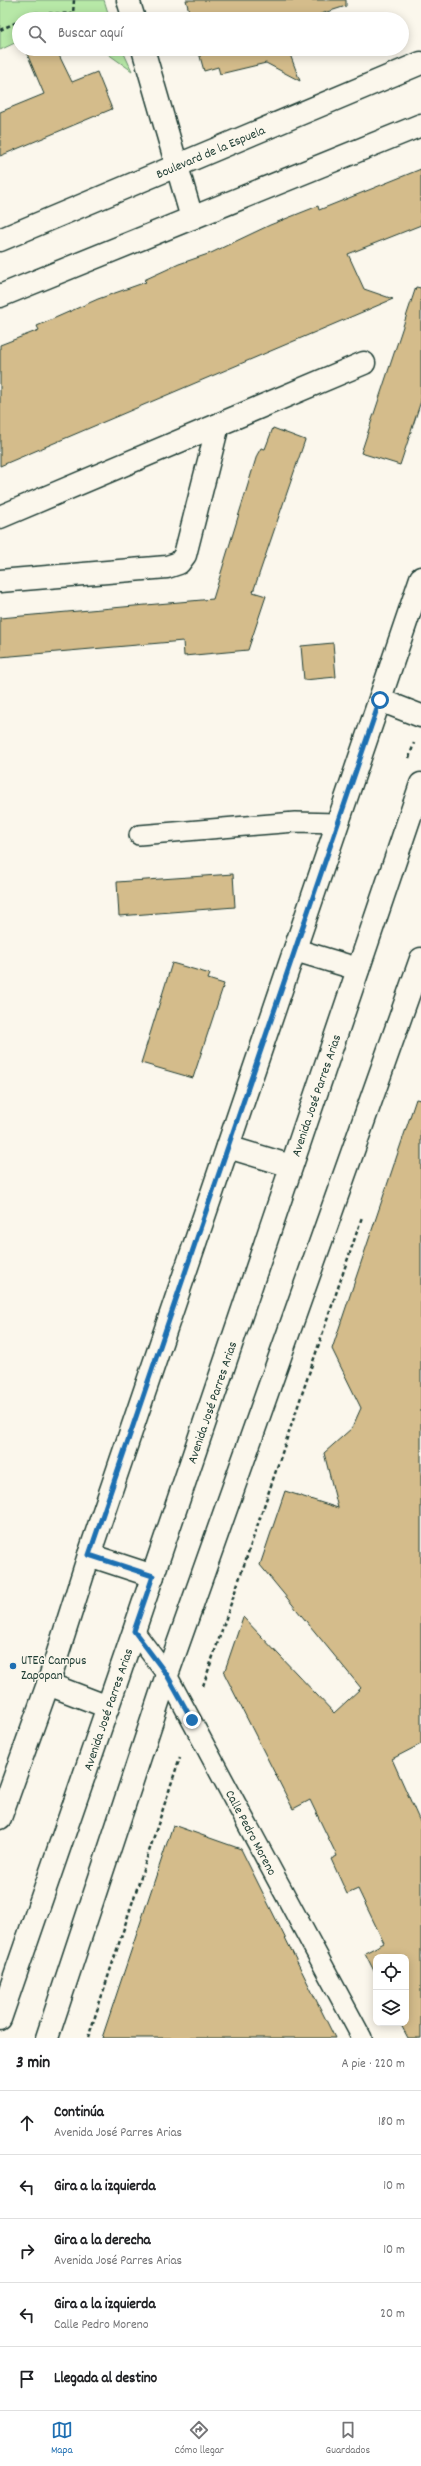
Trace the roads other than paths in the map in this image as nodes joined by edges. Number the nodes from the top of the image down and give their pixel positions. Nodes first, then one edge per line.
1 (128, 0) edge
2 (132, 12) edge
3 (145, 56) edge
4 (421, 63) edge
5 (421, 125) edge
6 (177, 166) junction
7 (192, 218) junction
8 (0, 240) edge
9 (0, 296) edge
10 (364, 363) dead end
11 (218, 425) junction
12 (0, 517) edge
13 (421, 578) edge
14 (0, 582) edge
15 (380, 700) junction
16 (421, 716) edge
17 (421, 784) edge
18 (338, 823) junction
19 (139, 835) dead end
20 (295, 950) junction
21 (421, 959) edge
22 (358, 968) junction
23 (228, 1147) junction
24 (291, 1166) junction
25 (89, 1555) junction
26 (153, 1576) junction
27 (134, 1631) junction
28 (167, 1675) junction
29 (48, 1684) junction
30 (108, 1707) junction
31 (0, 1818) edge
32 (0, 2019) edge
33 (47, 2038) edge
34 (362, 2038) edge

1 - 2 street
3 - 6 street
4 - 6 street, Boulevard de la Espuela
5 - 7 street
6 - 7 street
6 - 8 street, Boulevard de la Espuela
7 - 9 street
10 - 11 street
11 - 12 street
11 - 14 street
13 - 15 street
15 - 16 street
15 - 18 street
17 - 22 street, Avenida José Parres Arias
18 - 19 lane
18 - 20 street
20 - 22 street
20 - 23 street
21 - 28 street
22 - 24 street, Avenida José Parres Arias
23 - 24 street
23 - 25 street
24 - 26 street, Avenida José Parres Arias
25 - 26 street
25 - 29 street
26 - 27 street, Avenida José Parres Arias
27 - 28 lane, Calle Pedro Moreno
27 - 30 street, Avenida José Parres Arias
28 - 33 street
28 - 34 lane, Calle Pedro Moreno
29 - 30 street
29 - 31 street
30 - 32 street, Avenida José Parres Arias

